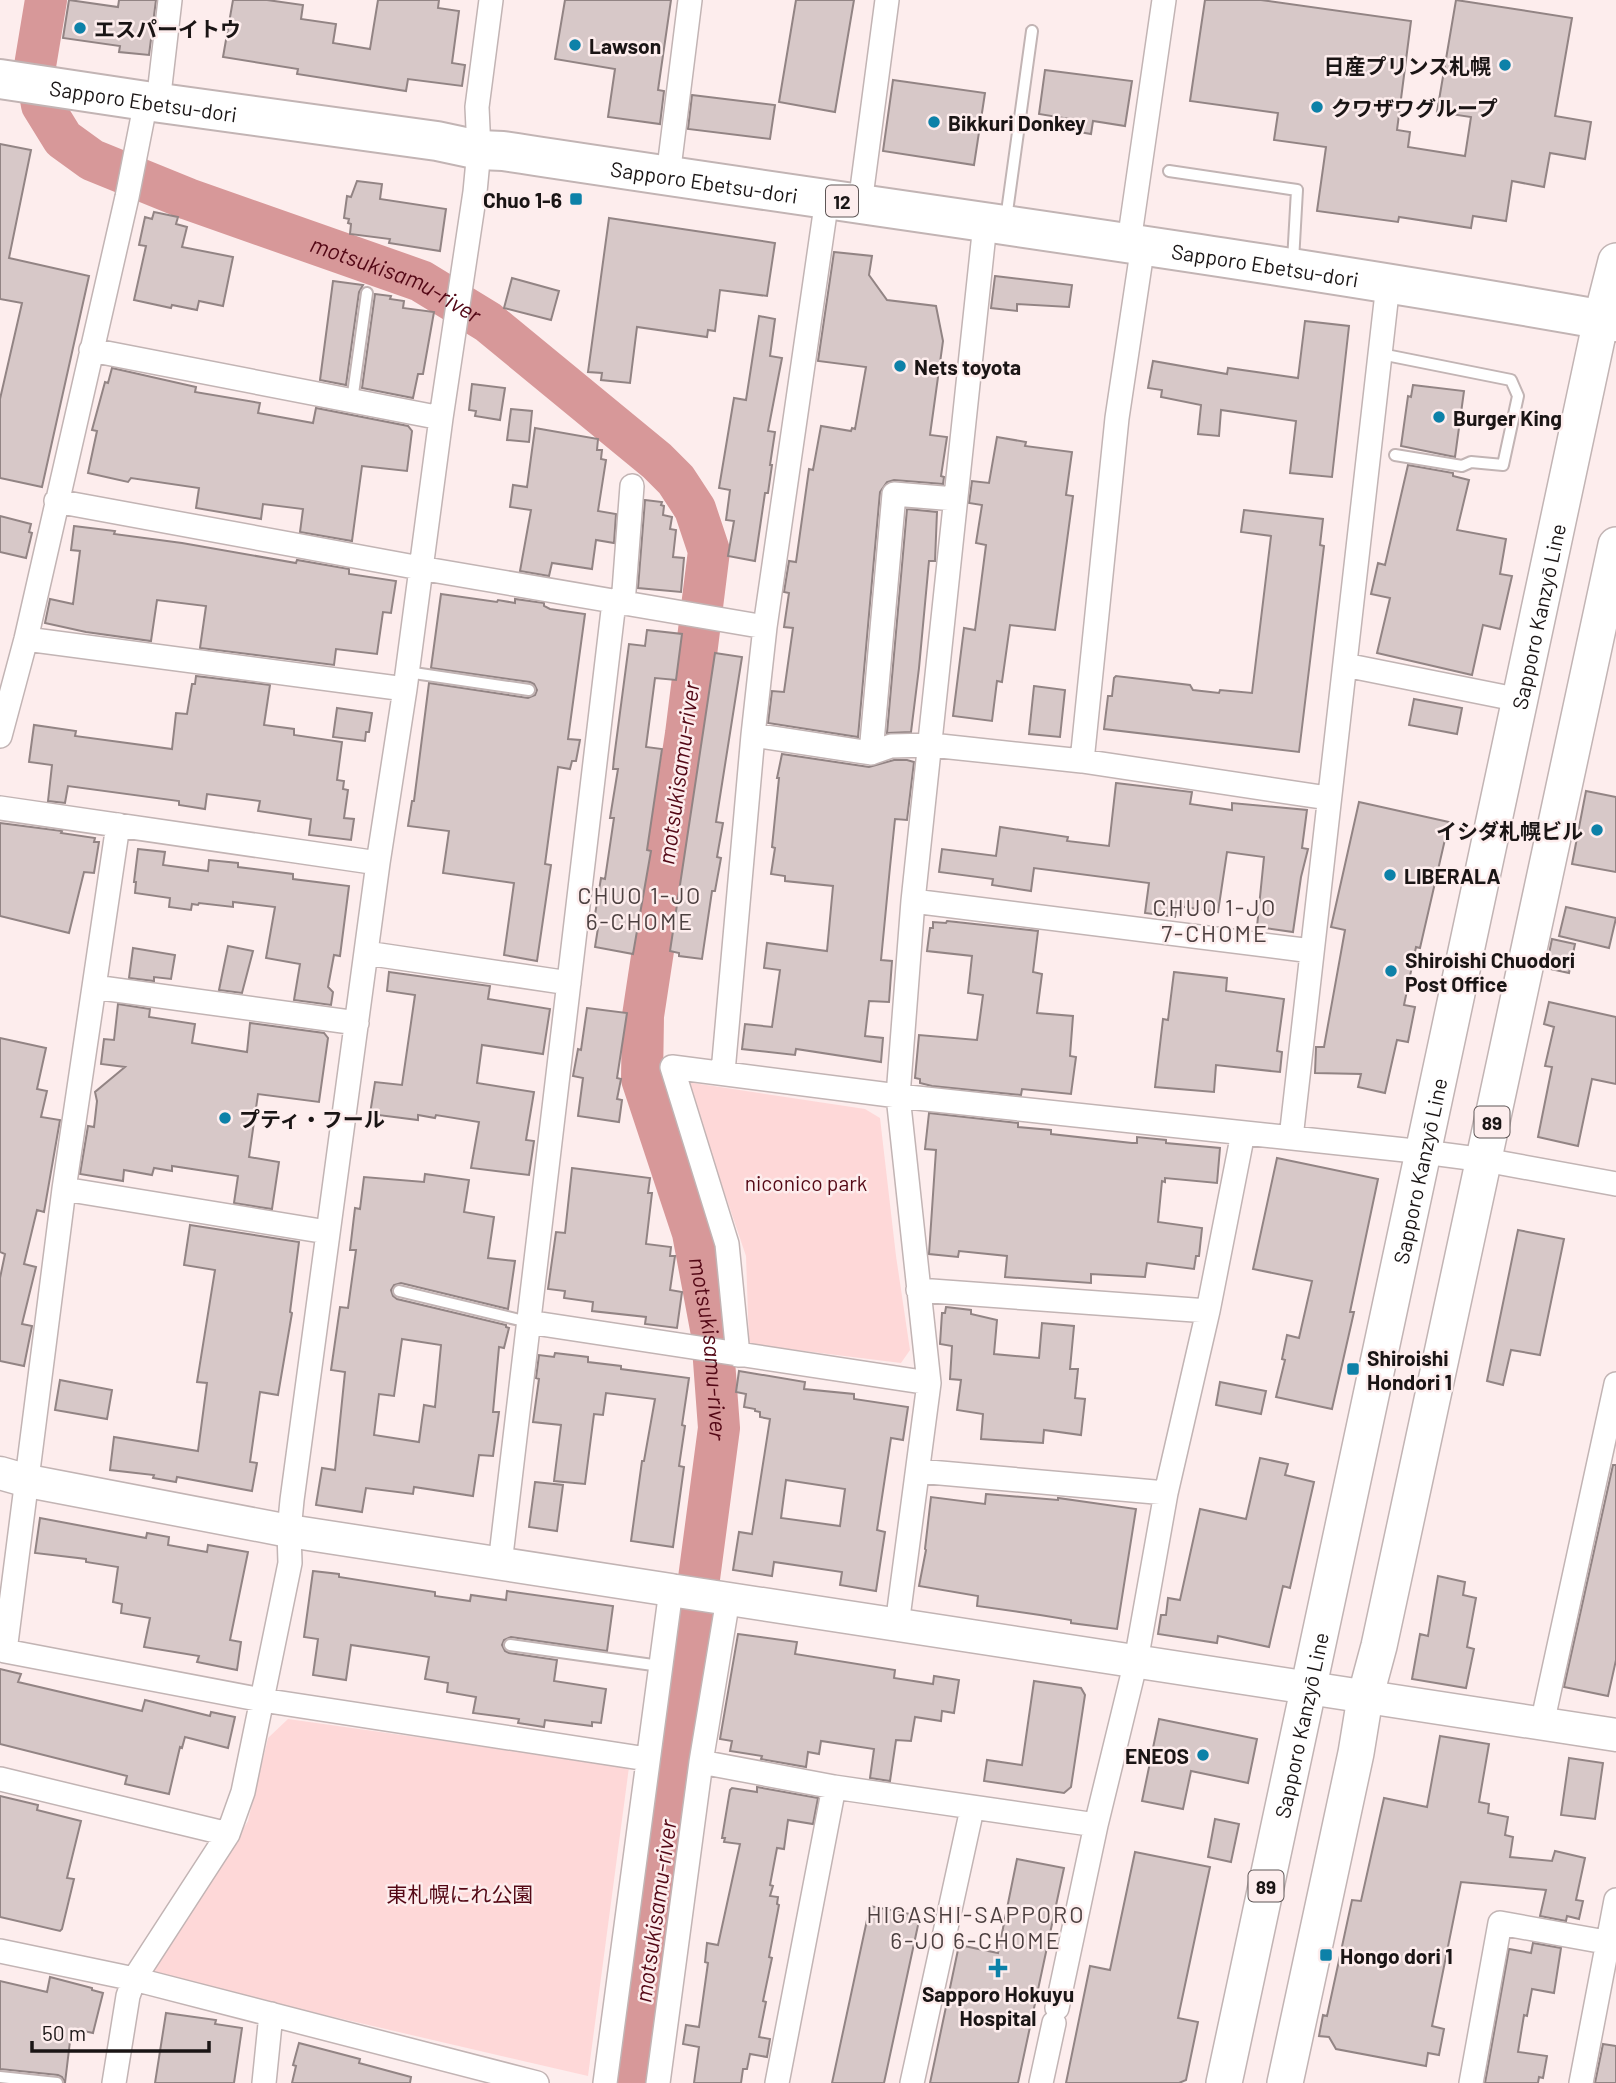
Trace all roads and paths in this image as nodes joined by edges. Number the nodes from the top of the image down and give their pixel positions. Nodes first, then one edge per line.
1 (170, 0) edge
2 (491, 0) edge
3 (690, 0) edge
4 (887, 0) edge
5 (1164, 0) edge
6 (1032, 31) dead end
7 (7, 80) edge
8 (152, 102) junction
9 (478, 150) junction
10 (1169, 171) dead end
11 (668, 176) junction
12 (843, 201) junction
13 (995, 225) junction
14 (1136, 244) junction
15 (1616, 261) edge
16 (1292, 268) junction
17 (1388, 284) junction
18 (368, 293) dead end
19 (1609, 321) edge
20 (91, 351) junction
21 (1381, 354) junction
22 (352, 401) junction
23 (440, 418) junction
24 (1395, 455) dead end
25 (632, 485) dead end
26 (955, 499) junction
27 (56, 501) junction
28 (1616, 544) edge
29 (421, 568) junction
30 (618, 603) junction
31 (765, 627) junction
32 (26, 639) junction
33 (1605, 646) edge
34 (1345, 665) junction
35 (406, 680) junction
36 (529, 690) dead end
37 (1520, 700) junction
38 (753, 735) junction
39 (0, 736) edge
40 (931, 745) junction
41 (871, 753) junction
42 (1082, 761) junction
43 (1328, 797) junction
44 (0, 808) edge
45 (118, 825) junction
46 (378, 863) junction
47 (913, 901) junction
48 (1312, 951) junction
49 (366, 953) junction
50 (569, 983) junction
51 (94, 988) junction
52 (357, 1023) junction
53 (723, 1072) junction
54 (898, 1096) junction
55 (1243, 1133) junction
56 (1291, 1138) junction
57 (1424, 1152) junction
58 (1485, 1160) junction
59 (1616, 1184) edge
60 (64, 1189) junction
61 (327, 1232) junction
62 (918, 1290) junction
63 (399, 1292) dead end
64 (1208, 1311) junction
65 (528, 1322) junction
66 (732, 1354) junction
67 (929, 1383) junction
68 (1616, 1384) edge
69 (918, 1471) junction
70 (14, 1476) edge
71 (1166, 1493) junction
72 (289, 1531) junction
73 (500, 1564) junction
74 (696, 1594) junction
75 (897, 1625) junction
76 (510, 1645) dead end
77 (1136, 1661) junction
78 (660, 1666) junction
79 (1306, 1689) junction
80 (1365, 1699) junction
81 (262, 1700) junction
82 (1542, 1724) junction
83 (1616, 1735) edge
84 (648, 1759) junction
85 (701, 1762) junction
86 (0, 1779) edge
87 (834, 1787) junction
88 (972, 1809) junction
89 (1096, 1825) junction
90 (228, 1834) junction
91 (1616, 1900) edge
92 (1611, 1943) edge
93 (0, 1951) edge
94 (134, 1979) junction
95 (271, 2014) junction
96 (0, 2077) edge
97 (57, 2083) edge
98 (114, 2083) edge
99 (264, 2083) edge
100 (537, 2083) edge
101 (605, 2083) edge
102 (658, 2083) edge
103 (777, 2083) edge
104 (912, 2083) edge
105 (1041, 2083) edge
106 (1224, 2083) edge
107 (1285, 2083) edge
108 (1471, 2083) edge
109 (1581, 2083) edge

1 - 8 street
2 - 9 street
3 - 11 street
4 - 12 street
5 - 14 street
6 - 13 lane
7 - 8 highway, Sapporo Ebetsu-dori / 12
8 - 9 highway, Sapporo Ebetsu-dori / 12
8 - 20 street
9 - 11 highway, Sapporo Ebetsu-dori / 12
9 - 23 street
10 - 16 lane
11 - 12 highway, Sapporo Ebetsu-dori / 12
12 - 13 highway, Sapporo Ebetsu-dori / 12
12 - 31 street
13 - 14 highway, Sapporo Ebetsu-dori / 12
13 - 26 street
14 - 16 highway, Sapporo Ebetsu-dori / 12
14 - 42 street
15 - 19 main road, Sapporo Kanzyō Line / 89
16 - 17 highway, Sapporo Ebetsu-dori / 12
17 - 19 highway, Sapporo Ebetsu-dori / 12
17 - 21 street
18 - 22 lane
19 - 37 main road, Sapporo Kanzyō Line / 89
20 - 22 street
20 - 27 street
21 - 24 lane
21 - 34 street
22 - 23 street
23 - 29 street
25 - 30 street
26 - 40 street
26 - 41 street
27 - 29 street
27 - 32 street
28 - 33 main road, 89
29 - 30 street
29 - 35 street
30 - 31 street
30 - 50 street
31 - 38 street
32 - 35 street
32 - 39 street
33 - 58 main road, 89
34 - 37 street
34 - 43 street
35 - 36 lane
35 - 46 street
37 - 57 main road, Sapporo Kanzyō Line / 89
38 - 41 street
38 - 53 street
40 - 41 street
40 - 42 street
40 - 47 street
42 - 43 street
43 - 48 street
44 - 45 street
45 - 46 street
45 - 51 street
46 - 49 street
47 - 48 street
47 - 54 street
48 - 56 street
49 - 50 street
49 - 52 street
50 - 65 street
51 - 52 street
51 - 60 street
52 - 61 street
53 - 54 street
53 - 66 street
54 - 55 street
54 - 62 street
55 - 56 street
55 - 64 street
56 - 57 street
57 - 58 street
57 - 79 main road, Sapporo Kanzyō Line / 89
58 - 59 street
58 - 80 main road, 89
60 - 61 street
60 - 70 street
61 - 72 street
62 - 64 street
62 - 67 street
63 - 65 lane
64 - 71 street
65 - 66 street
65 - 73 street
66 - 67 street
67 - 69 street
68 - 82 street
69 - 71 street
69 - 75 street
70 - 72 street
70 - 81 street
71 - 77 street
72 - 73 street
72 - 81 street
73 - 74 street
74 - 75 street
74 - 78 street
74 - 85 street
75 - 77 street
76 - 78 lane
77 - 79 street
77 - 89 street
78 - 84 street
79 - 80 street
79 - 106 main road, Sapporo Kanzyō Line / 89
80 - 82 street
80 - 107 main road, 89
81 - 84 street
81 - 90 street
82 - 83 street
84 - 101 street
85 - 87 street
85 - 102 street
86 - 90 street
87 - 88 street
87 - 103 street
88 - 89 street
88 - 104 street
89 - 105 street
90 - 94 street
91 - 92 street
92 - 108 street
92 - 109 street
93 - 94 street
94 - 95 street
94 - 98 street
95 - 99 street
95 - 100 street
96 - 97 lane

